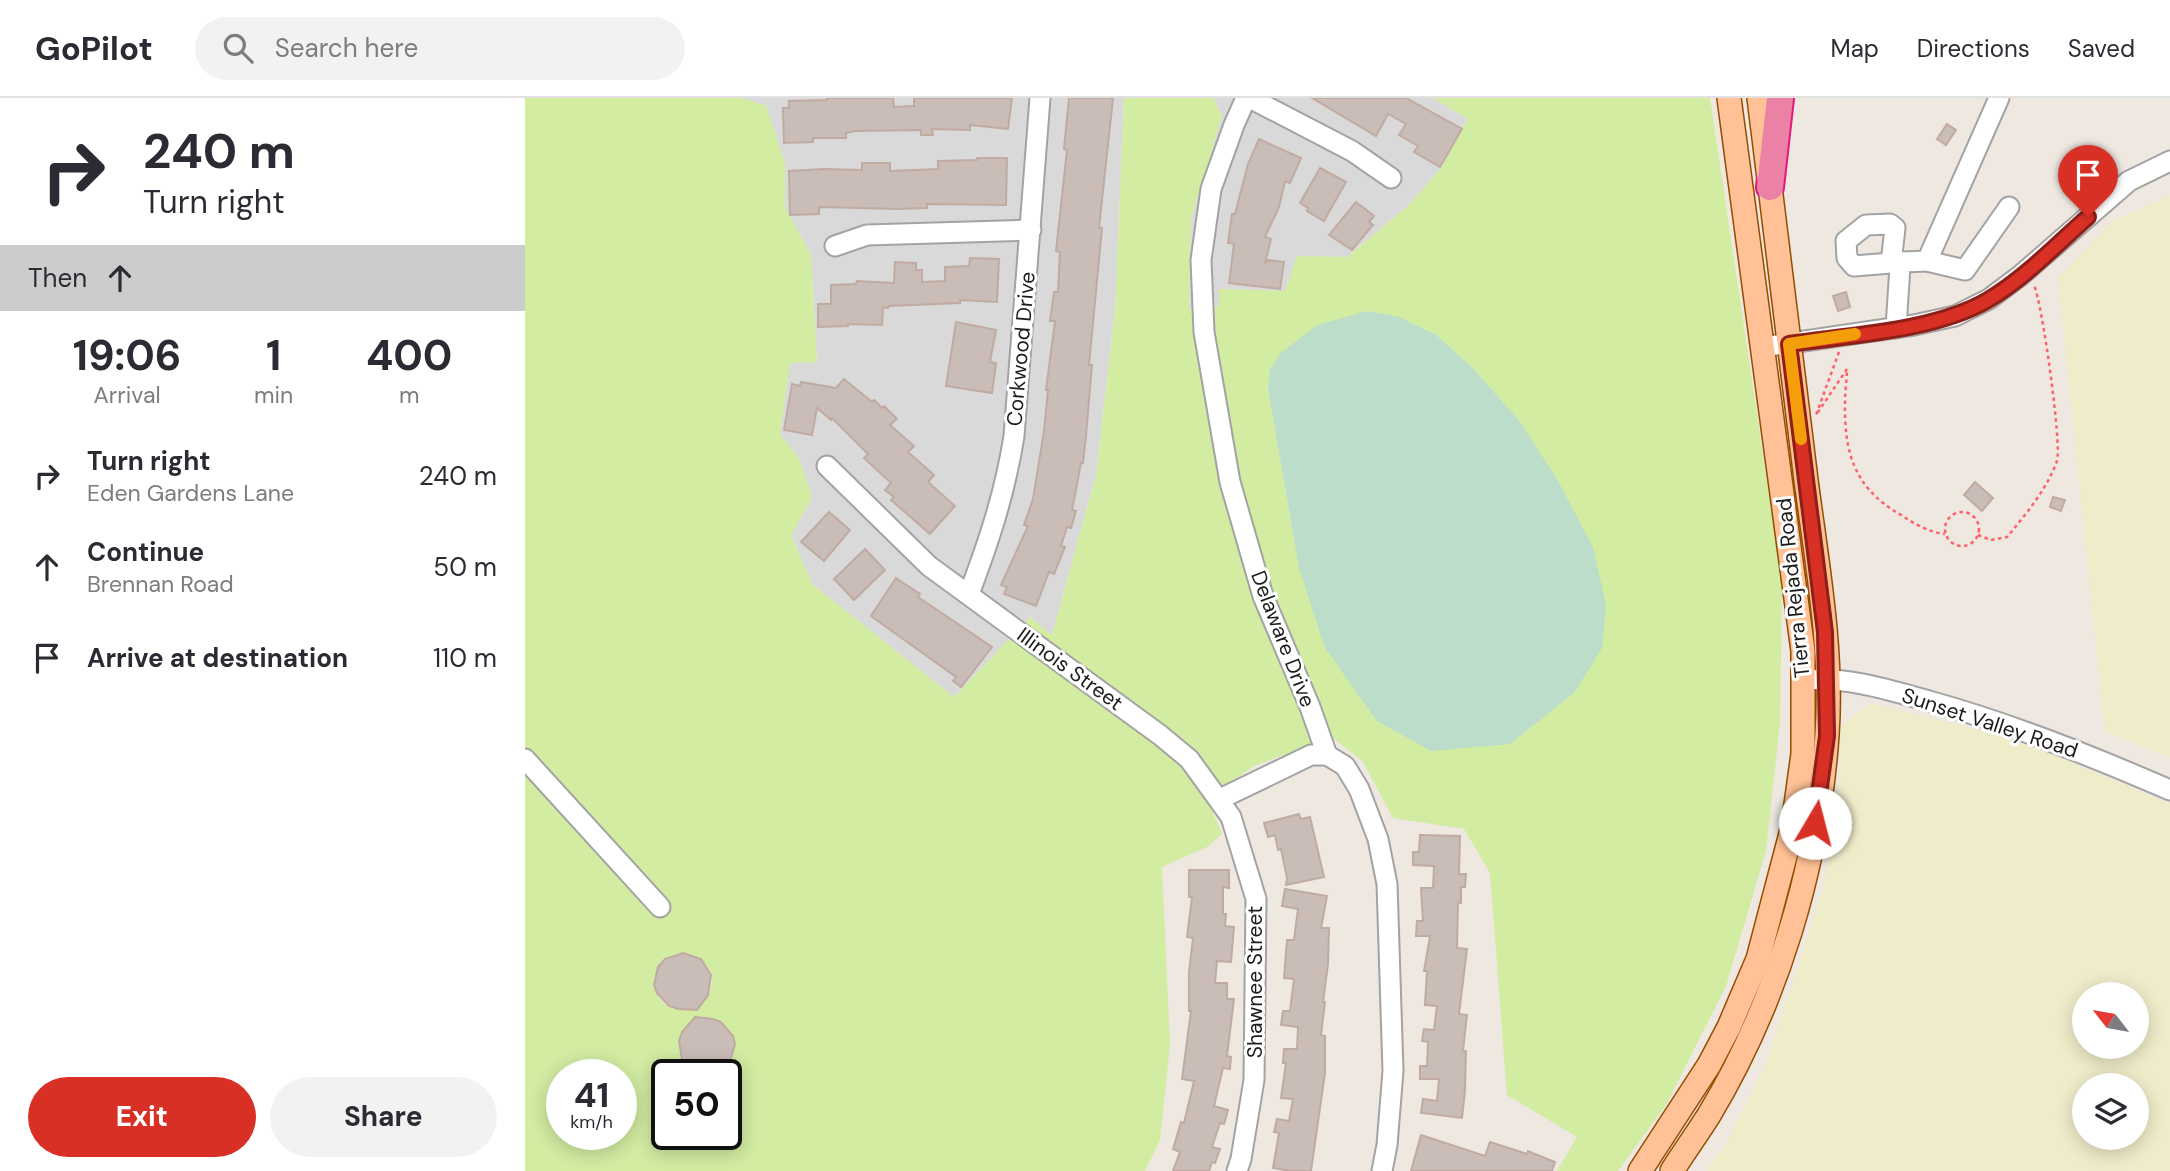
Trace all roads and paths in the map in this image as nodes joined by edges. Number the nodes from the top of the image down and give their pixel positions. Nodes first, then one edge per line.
1 (1040, 98) edge
2 (1248, 98) edge
3 (1729, 98) edge
4 (1759, 98) edge
5 (1780, 98) edge
6 (1999, 98) edge
7 (2170, 160) edge
8 (1391, 178) dead end
9 (1770, 187) junction
10 (2009, 207) dead end
11 (1031, 230) junction
12 (835, 246) dead end
13 (1927, 261) junction
14 (2025, 272) junction
15 (1896, 328) junction
16 (1845, 335) junction
17 (1789, 344) junction
18 (1763, 347) junction
19 (827, 466) dead end
20 (1945, 534) junction
21 (1977, 536) junction
22 (969, 594) junction
23 (1828, 678) junction
24 (1803, 680) junction
25 (1327, 755) junction
26 (525, 759) edge
27 (2170, 790) edge
28 (1220, 799) junction
29 (660, 907) dead end
30 (1237, 1171) edge
31 (1382, 1171) edge
32 (1640, 1171) edge
33 (1672, 1171) edge

1 - 11 street, Corkwood Drive
2 - 8 street
2 - 25 street, Delaware Drive
3 - 18 main road, Tierra Rejada Road
4 - 9 main road, Tierra Rejada Road
5 - 9 highway
6 - 13 street
7 - 14 street
9 - 17 main road, Tierra Rejada Road
10 - 13 street
11 - 12 street
11 - 22 street, Corkwood Drive
13 - 15 street
14 - 15 street
14 - 21 path
15 - 16 street
16 - 17 street
16 - 20 path
17 - 18 street
17 - 23 main road, Tierra Rejada Road
18 - 24 main road, Tierra Rejada Road
19 - 22 street, Illinois Street
20 - 21 path
20 - 21 path
22 - 28 street, Illinois Street
23 - 24 street, Sunset Valley Road
23 - 27 street, Sunset Valley Road
23 - 33 main road, Tierra Rejada Road
24 - 32 main road, Tierra Rejada Road
25 - 28 street
25 - 31 street, Delaware Drive
26 - 29 street
28 - 30 street, Shawnee Street

